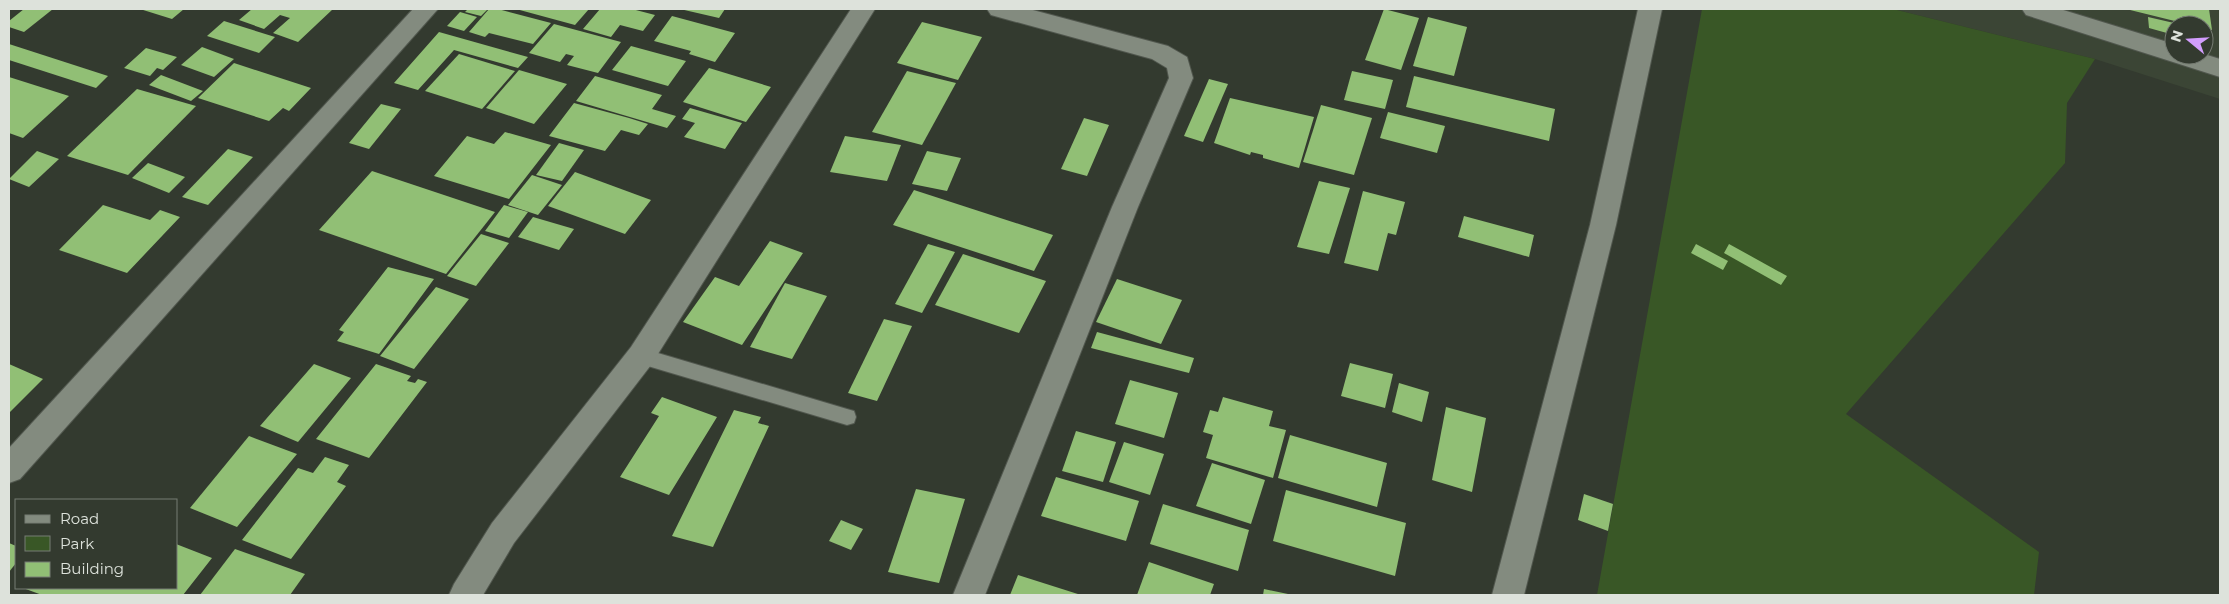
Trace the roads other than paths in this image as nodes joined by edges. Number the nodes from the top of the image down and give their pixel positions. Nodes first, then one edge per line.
1 (426, 9) edge
2 (863, 9) edge
3 (999, 9) edge
4 (1650, 9) edge
5 (2034, 9) edge
6 (2164, 51) edge
7 (642, 356) junction
8 (847, 417) dead end
9 (9, 469) edge
10 (465, 595) edge
11 (969, 595) edge
12 (1508, 595) edge

1 - 9 street
2 - 7 street
3 - 11 street
4 - 12 street
5 - 6 street
7 - 8 lane
7 - 10 street

